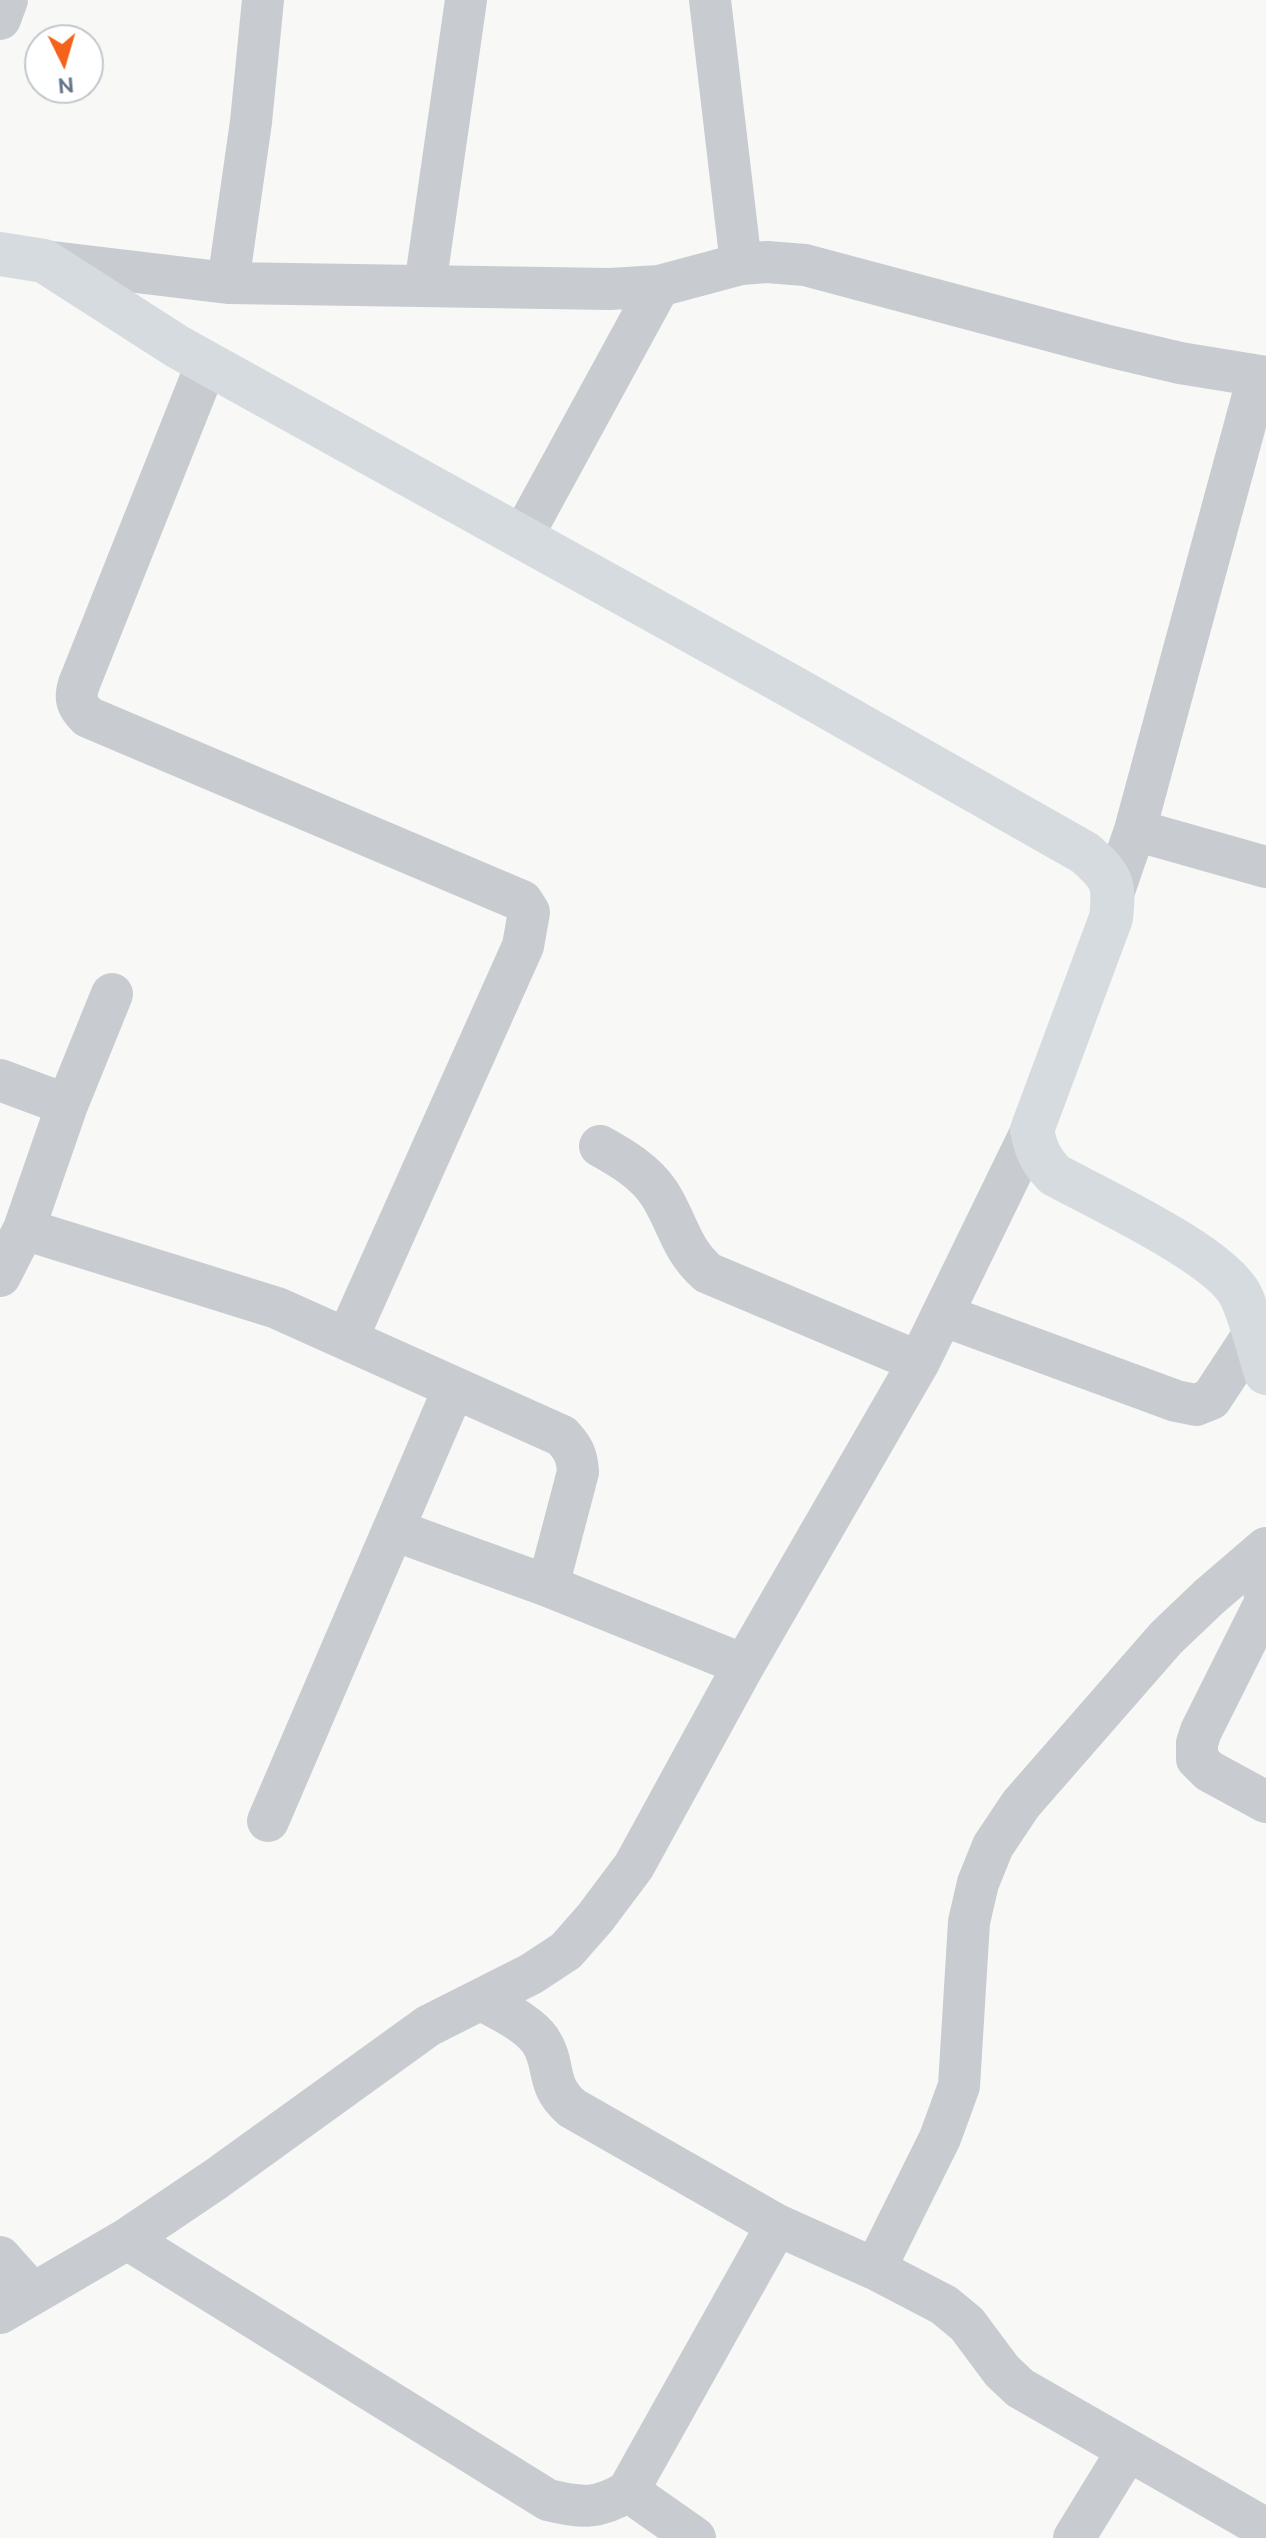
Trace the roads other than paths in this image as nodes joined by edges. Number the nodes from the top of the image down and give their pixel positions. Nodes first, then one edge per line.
1 (7, 0) edge
2 (263, 0) edge
3 (466, 0) edge
4 (710, 0) edge
5 (0, 19) edge
6 (0, 254) edge
7 (44, 261) junction
8 (741, 264) junction
9 (228, 283) junction
10 (425, 286) junction
11 (659, 286) junction
12 (207, 363) junction
13 (1262, 377) edge
14 (522, 537) junction
15 (1135, 830) junction
16 (1266, 867) edge
17 (1114, 891) junction
18 (112, 994) dead end
19 (0, 1080) edge
20 (67, 1105) junction
21 (1032, 1130) junction
22 (600, 1146) dead end
23 (24, 1229) junction
24 (0, 1276) edge
25 (942, 1315) junction
26 (1256, 1327) edge
27 (347, 1339) junction
28 (919, 1362) junction
29 (454, 1388) junction
30 (394, 1530) junction
31 (1257, 1556) edge
32 (548, 1586) junction
33 (744, 1665) junction
34 (1266, 1802) edge
35 (268, 1821) dead end
36 (482, 2000) junction
37 (777, 2225) junction
38 (127, 2239) junction
39 (0, 2257) edge
40 (875, 2269) junction
41 (17, 2304) edge
42 (1128, 2450) junction
43 (628, 2491) junction
44 (1266, 2529) edge
45 (695, 2538) edge
46 (1074, 2538) edge

1 - 5 street
2 - 9 street
3 - 10 street
4 - 8 street
6 - 7 street
7 - 9 street
7 - 12 street
8 - 11 street
8 - 13 street
9 - 10 street
10 - 11 street
11 - 14 street
12 - 14 street
12 - 27 street
13 - 15 street
14 - 17 street
15 - 16 street
15 - 17 street
17 - 21 street
18 - 20 street
19 - 20 street
20 - 23 street
21 - 25 street
21 - 26 street
22 - 28 street
23 - 24 street
23 - 27 street
25 - 26 street
25 - 28 street
27 - 29 street
28 - 33 street
29 - 30 street
29 - 32 street
30 - 32 street
30 - 35 street
31 - 34 street
31 - 40 street
32 - 33 street
33 - 36 street
36 - 37 street
36 - 38 street
37 - 40 street
37 - 43 street
38 - 41 street
38 - 43 street
39 - 41 street
40 - 42 street
42 - 44 street
42 - 46 street
43 - 45 street

